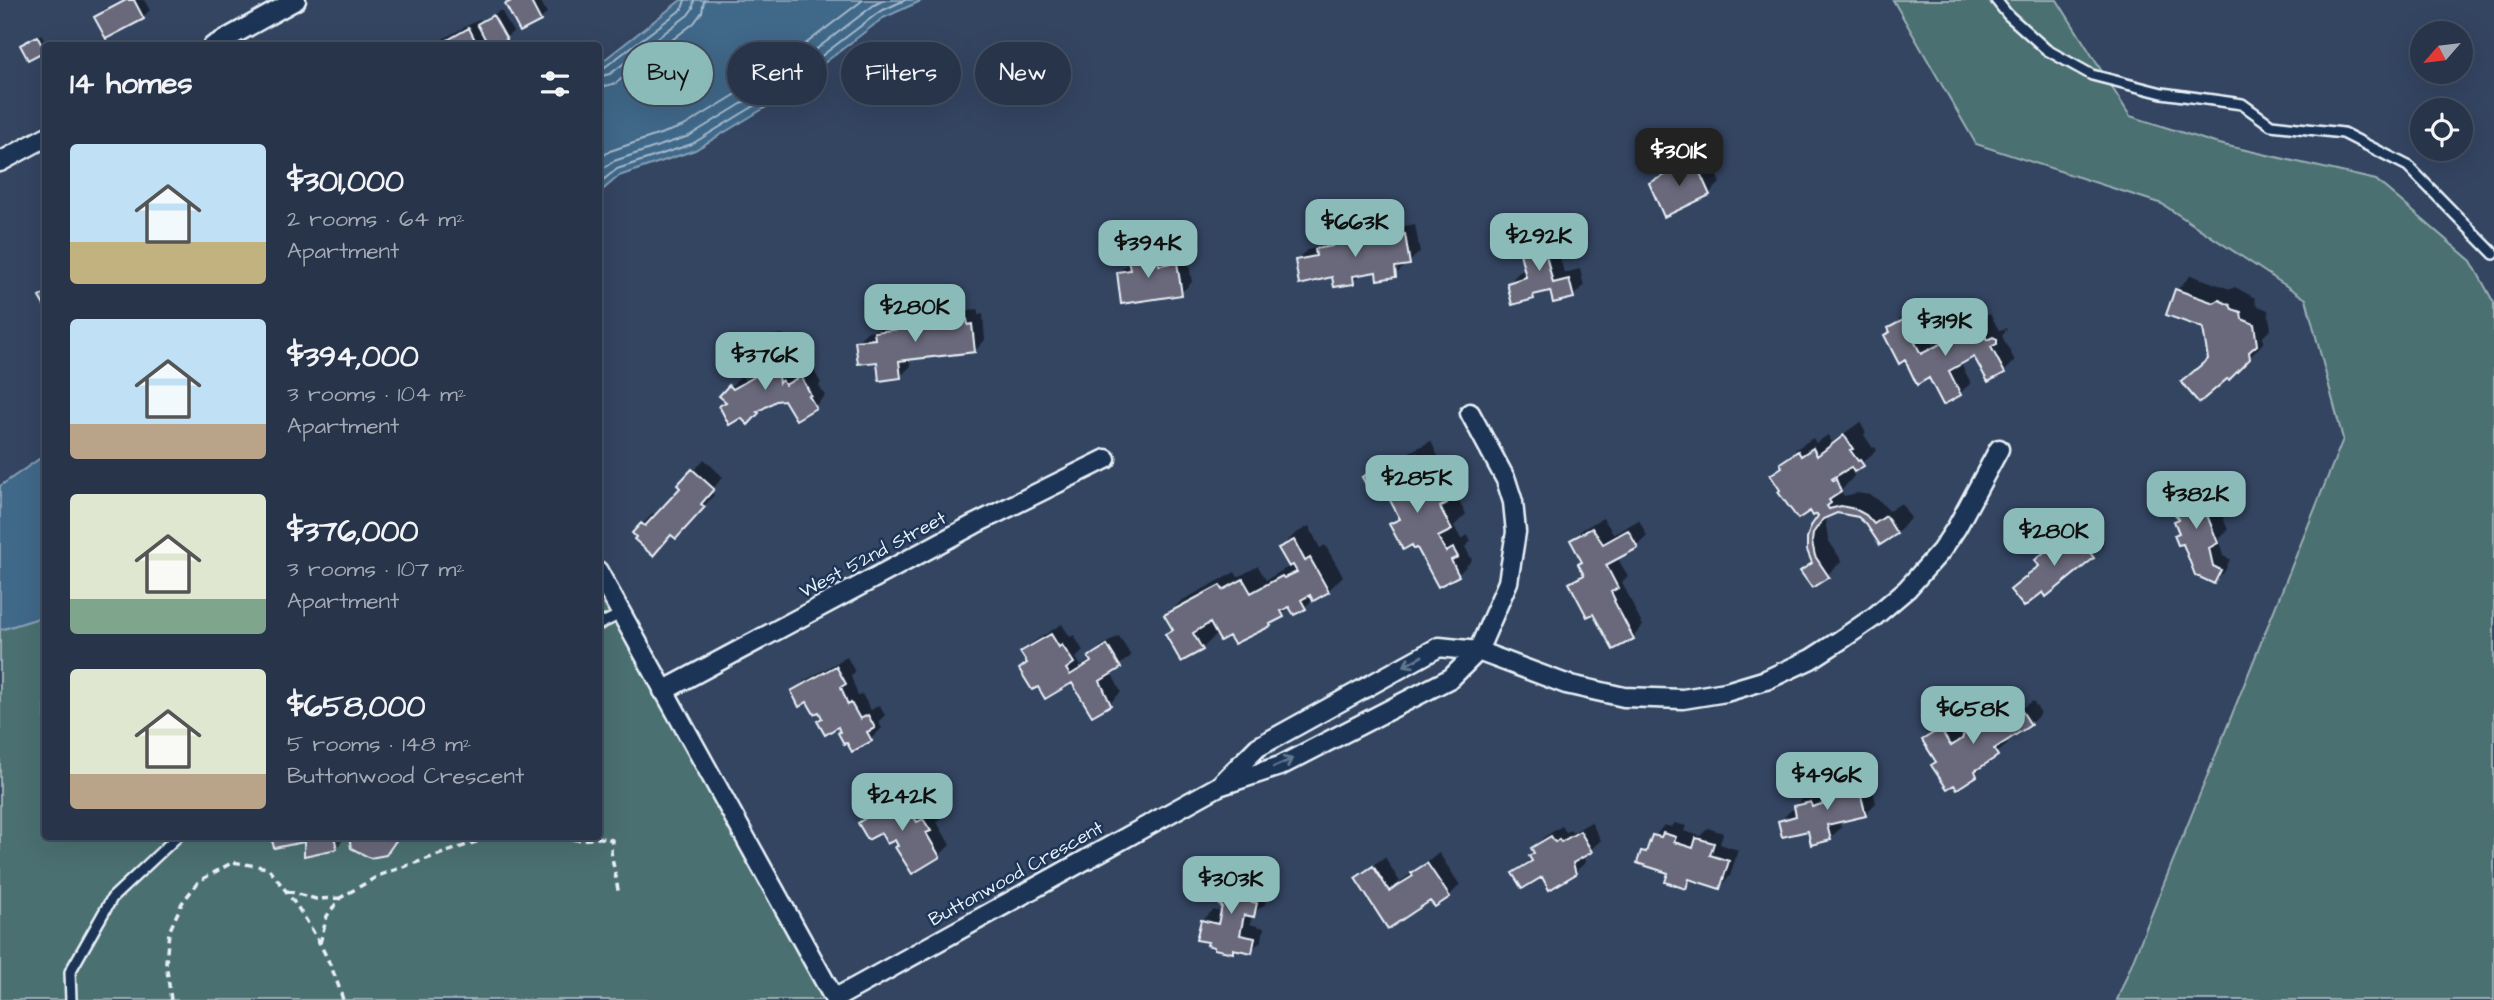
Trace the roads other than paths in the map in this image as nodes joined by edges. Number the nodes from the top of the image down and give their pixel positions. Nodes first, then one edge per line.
1 (1996, 0) edge
2 (290, 1) edge
3 (220, 42) edge
4 (42, 139) edge
5 (0, 162) edge
6 (2494, 254) edge
7 (1469, 413) dead end
8 (1999, 449) dead end
9 (1106, 459) dead end
10 (602, 578) edge
11 (621, 614) junction
12 (602, 623) edge
13 (1478, 651) junction
14 (663, 691) junction
15 (1219, 786) junction
16 (174, 840) edge
17 (835, 999) edge
18 (71, 1000) edge

1 - 6 lane
2 - 3 street
4 - 5 street
7 - 13 street
8 - 13 street
9 - 14 street, West 52nd Street
10 - 11 street
11 - 12 lane
11 - 14 street
15 -> 13 street
13 -> 15 street
14 - 17 street
15 - 17 street, Buttonwood Crescent
16 - 18 lane

